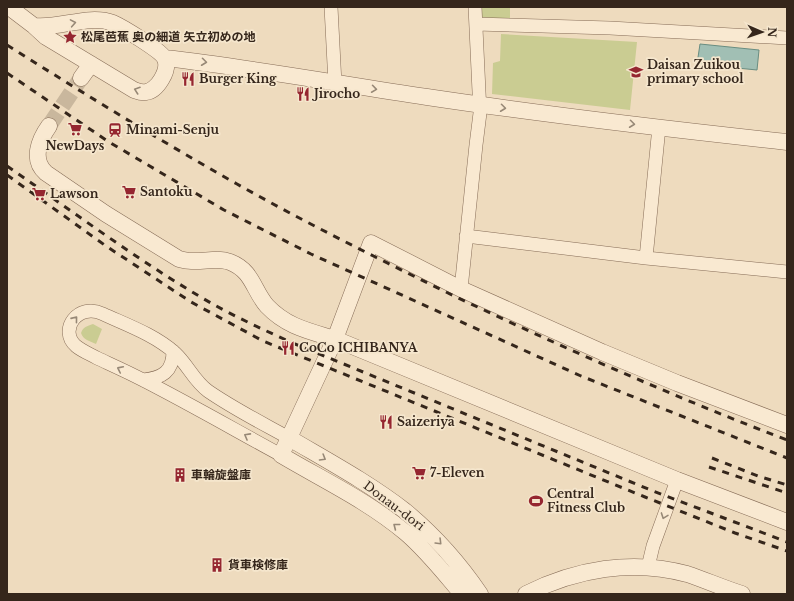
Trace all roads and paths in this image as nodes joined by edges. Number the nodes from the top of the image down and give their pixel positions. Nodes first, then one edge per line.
1 (9, 7) edge
2 (331, 7) edge
3 (475, 7) edge
4 (476, 24) junction
5 (34, 26) junction
6 (787, 38) edge
7 (165, 58) junction
8 (91, 64) junction
9 (81, 78) tunnel mouth
10 (334, 84) junction
11 (479, 105) junction
12 (49, 126) tunnel mouth
13 (659, 127) junction
14 (787, 142) edge
15 (466, 236) junction
16 (646, 258) junction
17 (787, 272) edge
18 (461, 289) junction
19 (335, 339) junction
20 (173, 351) junction
21 (143, 380) junction
22 (787, 425) edge
23 (289, 438) junction
24 (281, 455) junction
25 (677, 480) junction
26 (787, 522) edge
27 (648, 567) junction
28 (462, 594) edge
29 (480, 594) edge
30 (526, 594) edge
31 (742, 594) edge

1 - 5 street
2 - 10 street
3 - 4 street
4 - 6 street
4 - 11 street
5 -> 7 street
5 - 8 street
7 -> 8 street
7 -> 10 street
8 - 9 street
10 -> 11 street
11 -> 13 street
11 - 15 street
12 - 19 street
13 - 14 street
13 - 16 street
15 - 16 street
15 - 18 street
16 - 17 street
18 - 19 street
18 - 22 street
19 - 23 street
19 - 25 street
20 - 21 street
21 -> 20 street
20 - 23 street
24 -> 21 street
23 - 24 street
23 -> 29 street, Donau-dori
28 -> 24 street, Donau-dori
25 - 26 street
25 -> 27 street
27 - 30 street
27 - 31 street

